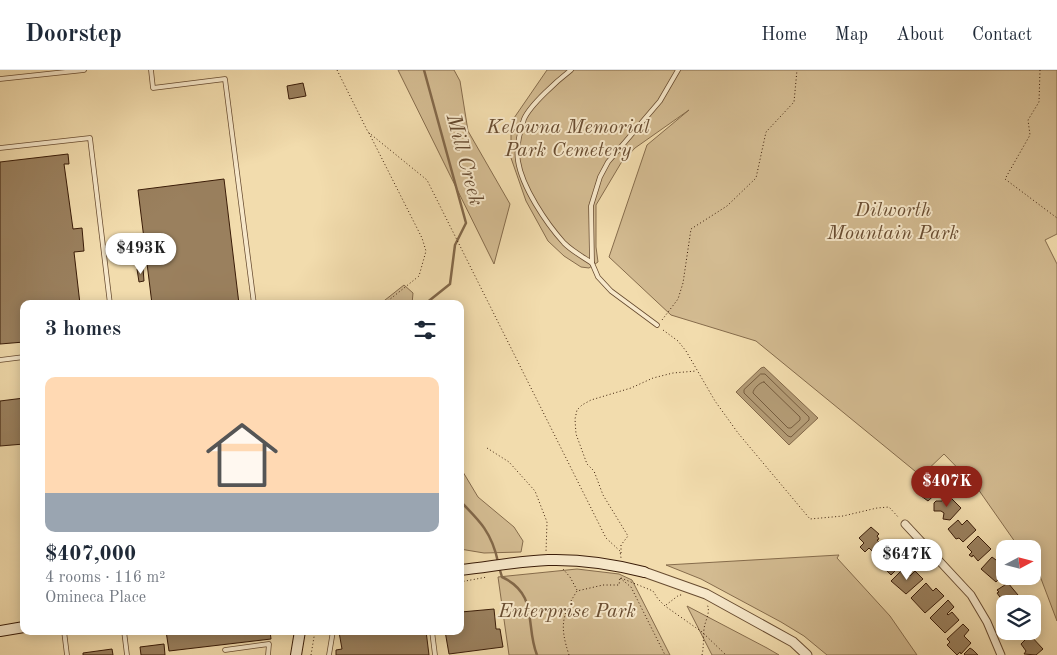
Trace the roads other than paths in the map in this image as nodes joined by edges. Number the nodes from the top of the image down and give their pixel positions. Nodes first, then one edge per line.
1 (84, 70) edge
2 (151, 70) edge
3 (571, 70) edge
4 (678, 70) edge
5 (0, 79) edge
6 (0, 148) edge
7 (592, 263) junction
8 (110, 300) edge
9 (253, 300) edge
10 (657, 325) road end
11 (20, 358) edge
12 (0, 360) edge
13 (905, 524) road end
14 (464, 570) edge
15 (644, 572) joint
16 (20, 628) edge
17 (0, 631) edge
18 (64, 635) edge
19 (124, 635) edge
20 (299, 635) edge
21 (332, 635) edge
22 (433, 635) edge
23 (225, 650) dead end
24 (67, 655) edge
25 (127, 655) edge
26 (268, 655) edge
27 (296, 655) edge
28 (329, 655) edge
29 (436, 655) edge
30 (807, 655) edge
31 (1001, 655) edge

1 - 5 lane
2 - 9 lane
3 - 7 lane
4 - 7 lane
6 - 8 lane
7 - 10 lane
11 - 12 lane
13 - 31 street
14 - 15 main road
15 - 30 street
16 - 17 main road
18 - 24 lane
19 - 25 lane
20 - 27 main road
21 - 28 lane
22 - 29 lane
23 - 26 lane

